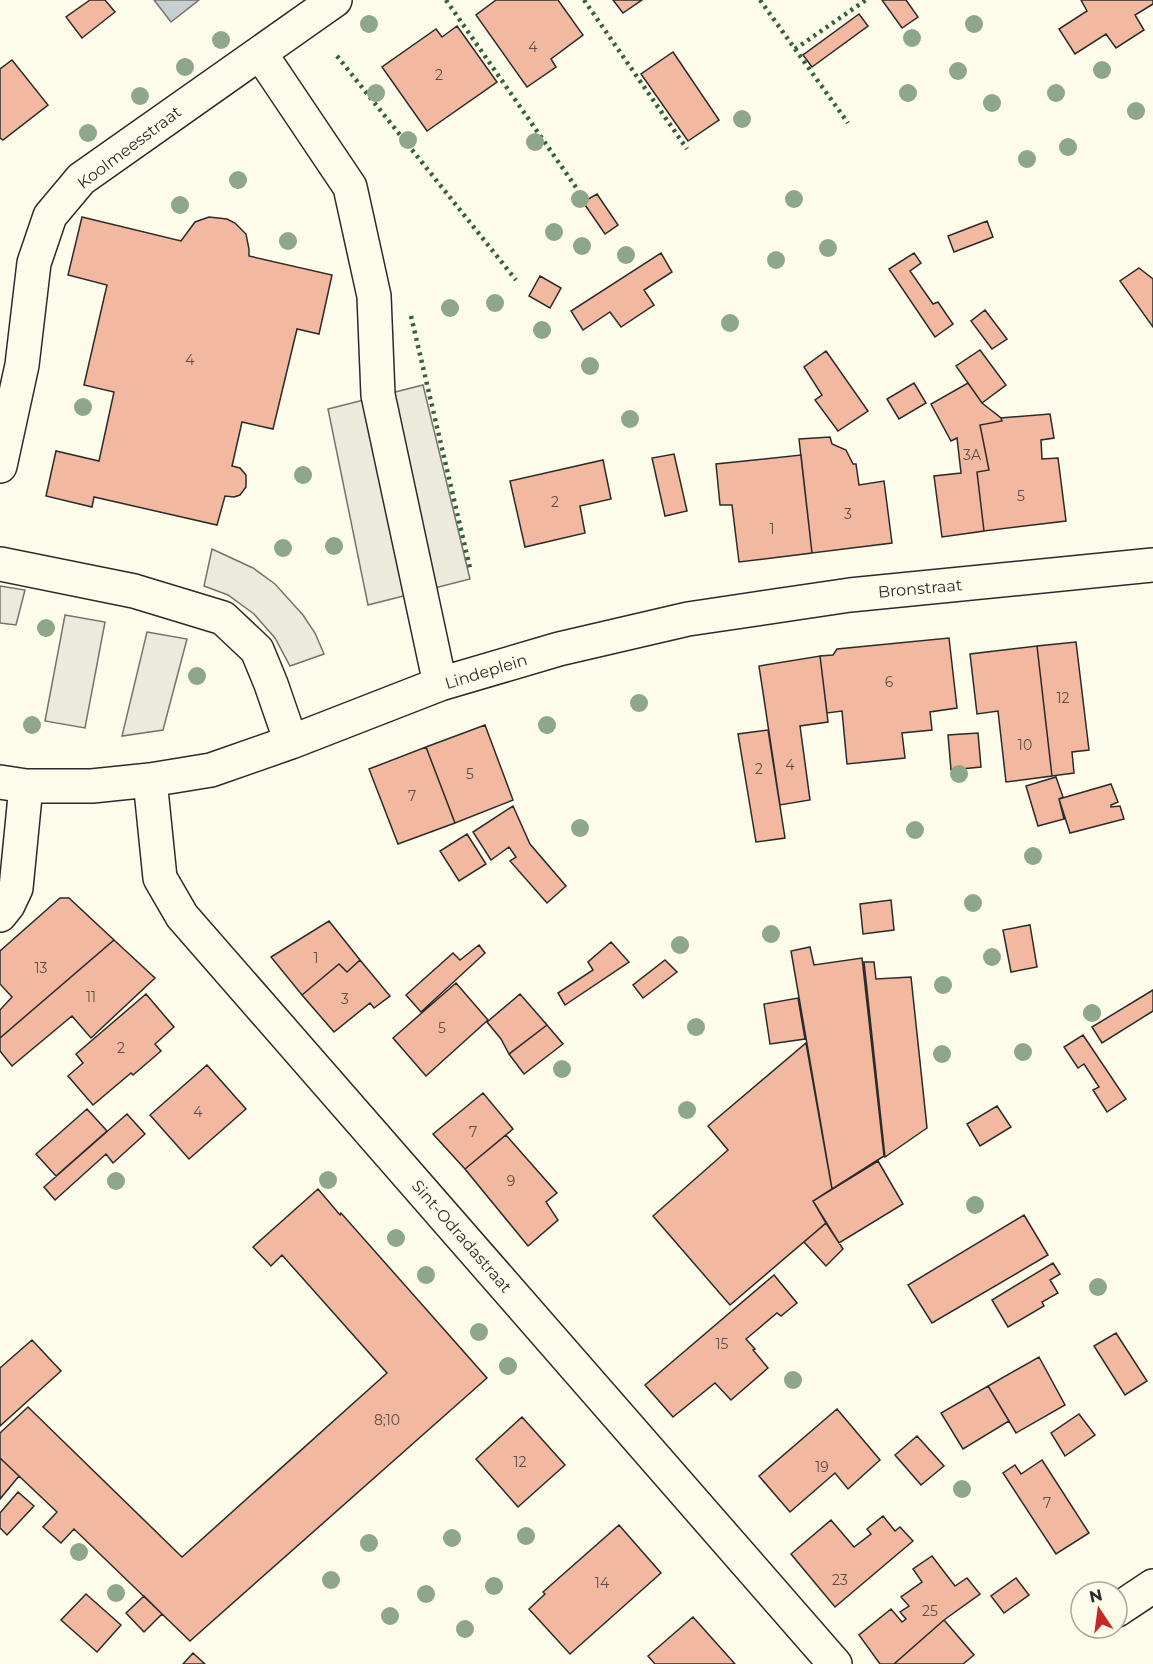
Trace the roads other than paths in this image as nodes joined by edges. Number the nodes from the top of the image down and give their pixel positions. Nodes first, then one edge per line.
1 (335, 0) edge
2 (260, 53) junction
3 (11, 358) edge
4 (0, 466) edge
5 (0, 564) edge
6 (1153, 565) edge
7 (688, 619) joint
8 (440, 684) junction
9 (291, 742) junction
10 (150, 780) junction
11 (13, 784) edge
12 (0, 915) edge
13 (1153, 1586) edge
14 (1129, 1602) edge
15 (836, 1664) edge

1 - 2 street, Koolmeesstraat
2 - 3 street, Koolmeesstraat
2 - 8 street
3 - 4 street, Koolmeesstraat
5 - 9 street
6 - 7 street, Bronstraat
7 - 8 street, Lindeplein
8 - 9 street, Lindeplein
9 - 10 street, Lindeplein
10 - 11 street, Lindeplein
10 - 15 street, Sint-Odradastraat
11 - 12 street
13 - 14 street

